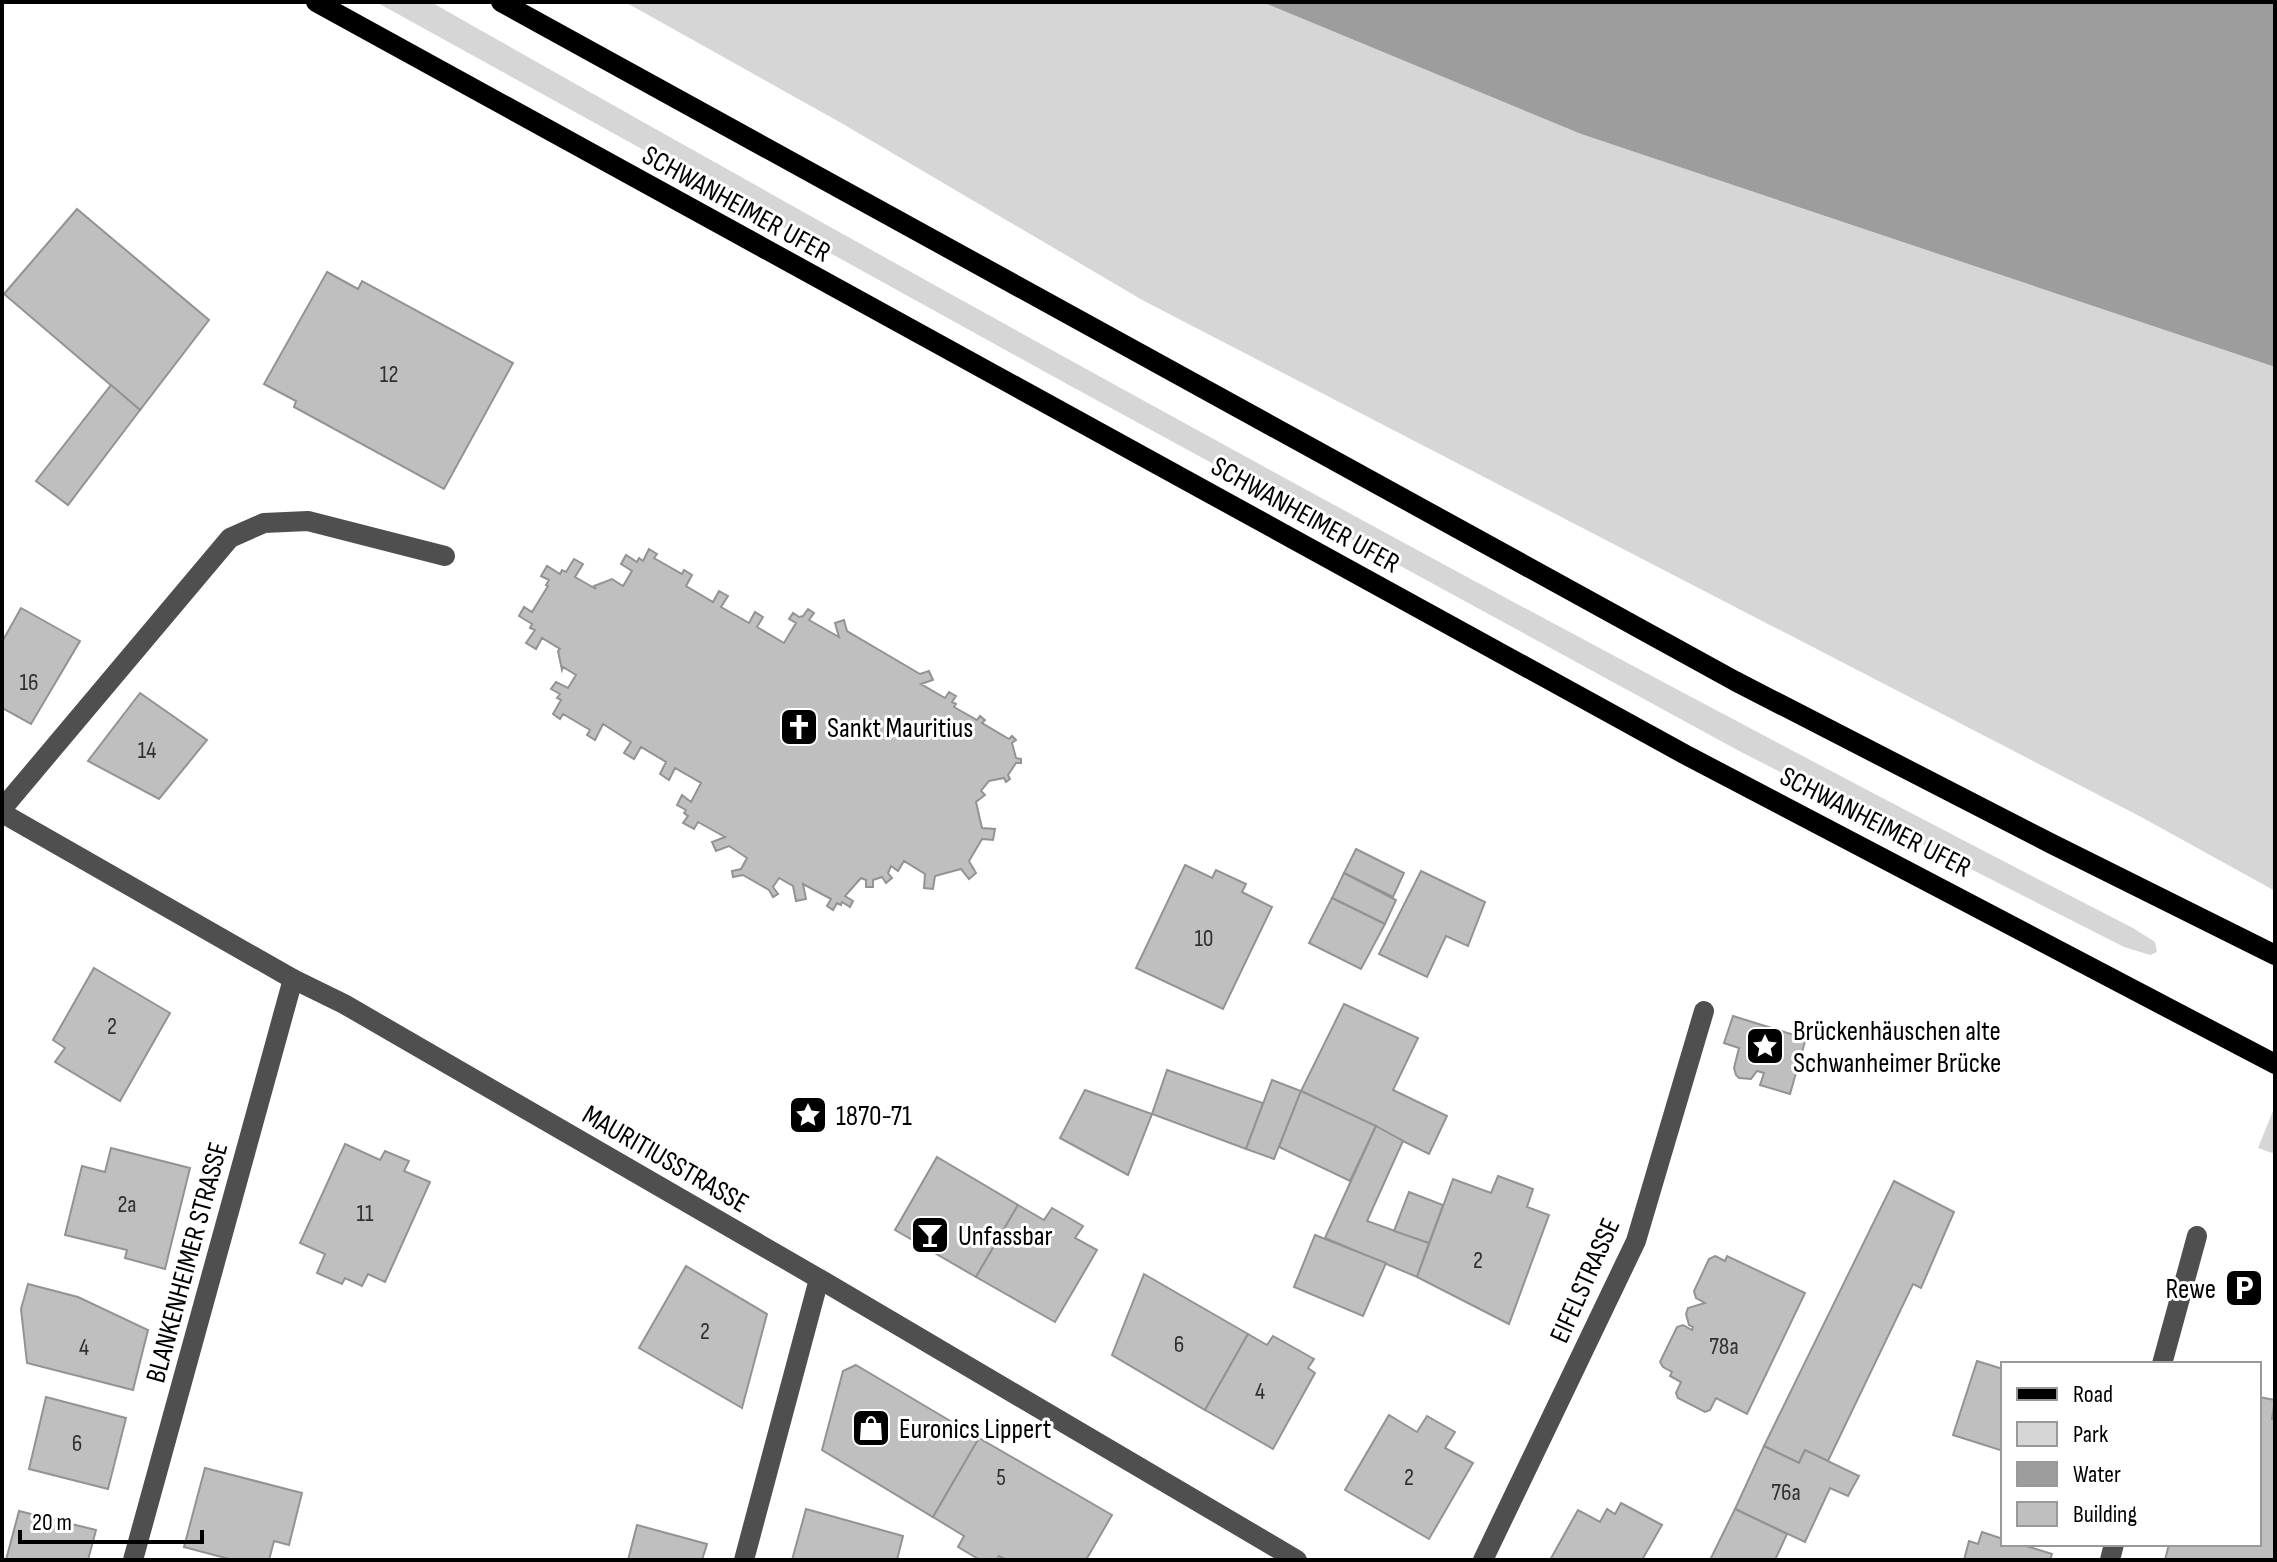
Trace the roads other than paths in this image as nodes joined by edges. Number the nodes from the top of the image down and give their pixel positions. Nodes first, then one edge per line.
1 (316, 2) edge
2 (501, 2) edge
3 (445, 556) dead end
4 (2, 811) edge
5 (2275, 955) edge
6 (293, 979) junction
7 (1704, 1011) dead end
8 (2275, 1064) edge
9 (2197, 1236) dead end
10 (819, 1279) junction
11 (2163, 1362) edge
12 (133, 1560) edge
13 (744, 1560) edge
14 (1297, 1560) edge
15 (1483, 1560) edge

1 - 8 main road, SCHWANHEIMER UFER
2 - 5 main road
3 - 4 street
4 - 6 street, MAURITIUSSTRASSE
6 - 10 street, MAURITIUSSTRASSE
6 - 12 street, BLANKENHEIMER STRASSE
7 - 15 street, EIFELSTRASSE
9 - 11 street
10 - 13 street
10 - 14 street, MAURITIUSSTRASSE

